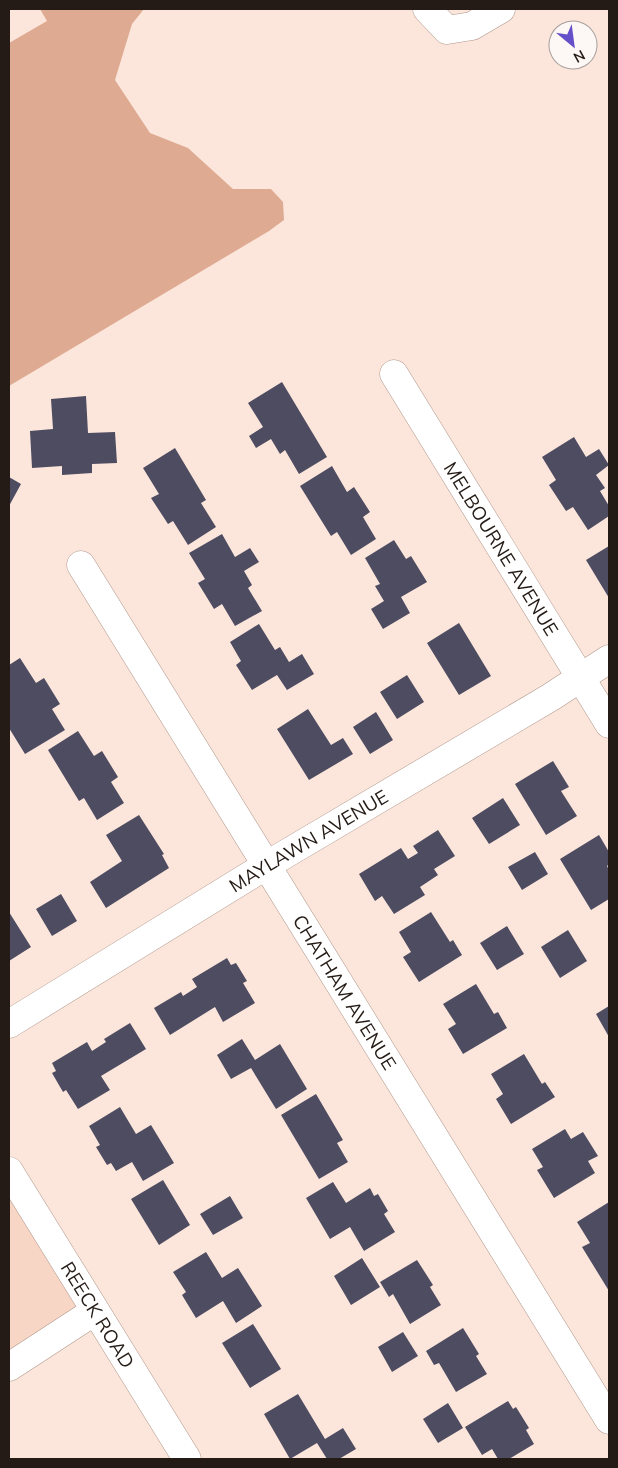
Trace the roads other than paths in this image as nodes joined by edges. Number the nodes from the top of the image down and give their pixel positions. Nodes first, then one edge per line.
1 (426, 9) edge
2 (501, 9) edge
3 (394, 374) dead end
4 (81, 564) dead end
5 (609, 659) edge
6 (581, 677) junction
7 (609, 724) edge
8 (267, 865) junction
9 (9, 1024) edge
10 (9, 1171) edge
11 (95, 1311) junction
12 (9, 1367) edge
13 (609, 1420) edge
14 (187, 1459) edge

1 - 2 street
3 - 6 street, MELBOURNE AVENUE
4 - 8 street, CHATHAM AVENUE
5 - 6 street, MAYLAWN AVENUE
6 - 7 street, MELBOURNE AVENUE
6 - 8 street, MAYLAWN AVENUE
8 - 9 street, MAYLAWN AVENUE
8 - 13 street, CHATHAM AVENUE
10 - 11 street, REECK ROAD
11 - 12 street
11 - 14 street, REECK ROAD

